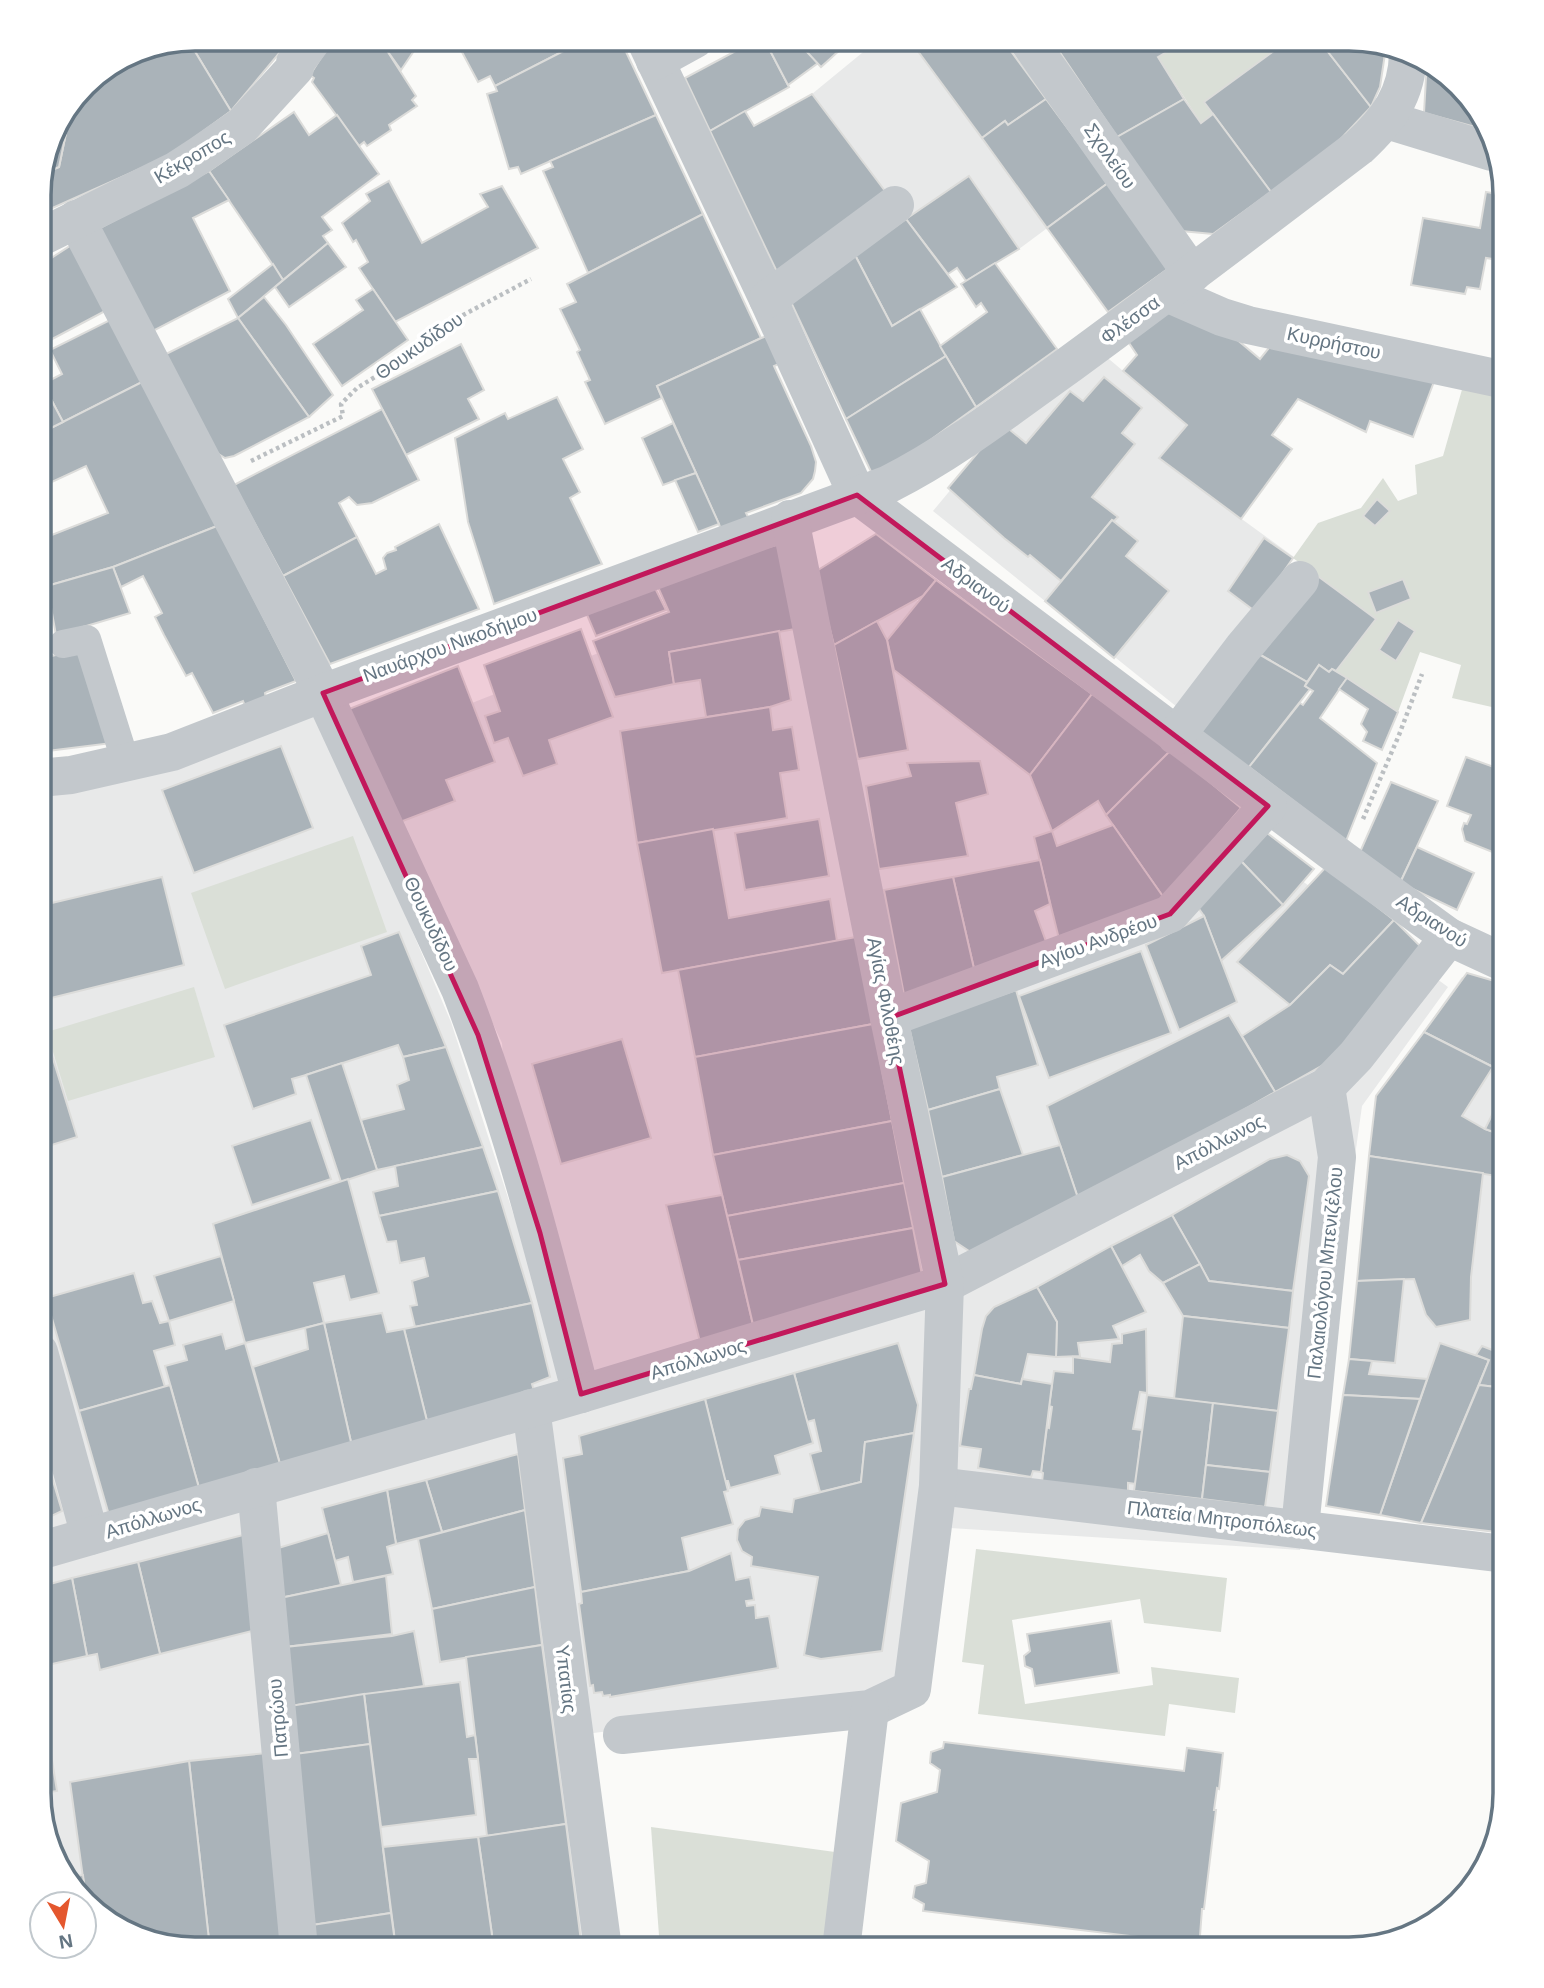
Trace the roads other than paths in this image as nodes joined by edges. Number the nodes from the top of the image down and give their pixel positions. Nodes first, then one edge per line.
1 (304, 51) edge
2 (650, 51) edge
3 (1034, 51) edge
4 (1407, 63) edge
5 (1387, 120) junction
6 (1485, 150) edge
7 (895, 205) dead end
8 (76, 219) junction
9 (51, 232) edge
10 (1180, 284) junction
11 (768, 299) junction
12 (1493, 377) edge
13 (857, 495) junction
14 (790, 519) junction
15 (1300, 580) dead end
16 (63, 644) dead end
17 (323, 692) junction
18 (1176, 736) junction
19 (126, 762) junction
20 (51, 777) edge
21 (1268, 806) junction
22 (1449, 937) junction
23 (1493, 957) edge
24 (889, 1018) junction
25 (1326, 1087) junction
26 (945, 1284) junction
27 (582, 1394) junction
28 (51, 1395) edge
29 (531, 1408) junction
30 (938, 1486) junction
31 (256, 1487) junction
32 (1300, 1528) junction
33 (90, 1536) junction
34 (51, 1547) edge
35 (1493, 1552) edge
36 (870, 1709) junction
37 (622, 1735) dead end
38 (298, 1937) edge
39 (601, 1937) edge
40 (843, 1937) edge

1 - 8 street, Κέκροπος
2 - 11 street, Αδριανού
3 - 10 street, Σχολείου
4 - 5 street
5 - 6 street
5 - 10 street, Φλέσσα
7 - 11 street
8 - 9 street, Κέκροπος
8 - 17 street, Θουκυδίδου
10 - 12 street, Κυρρήστου
10 - 13 street, Φλέσσα
11 - 13 street, Αδριανού
13 - 14 street, Ναυάρχου Νικοδήμου
13 - 18 street, Αδριανού
14 - 17 street, Ναυάρχου Νικοδήμου
14 - 24 street, Αγίας Φιλοθέης
15 - 18 street
16 - 19 lane
17 - 19 street, Ναυάρχου Νικοδήμου
17 - 27 street, Θουκυδίδου
18 - 21 street, Αδριανού
19 - 20 street, Ναυάρχου Νικοδήμου
21 - 22 street, Αδριανού
21 - 24 street, Αγίου Ανδρέου
22 - 23 street, Αδριανού
22 - 25 street
24 - 26 street, Αγίας Φιλοθέης
25 - 26 street, Απόλλωνος
25 - 32 street, Παλαιολόγου Μπενιζέλου
26 - 27 street, Απόλλωνος
26 - 30 street, Αγίας Φιλοθέης
27 - 29 street, Απόλλωνος
28 - 33 street
29 - 31 street, Απόλλωνος
29 - 39 street, Υπατίας
30 - 32 street, Πλατεία Μητροπόλεως
30 - 36 street, Αγίας Φιλοθέης
31 - 33 street, Απόλλωνος
31 - 38 street, Πατρώου
32 - 35 street, Πλατεία Μητροπόλεως
33 - 34 street, Απόλλωνος
36 - 37 street
36 - 40 street

